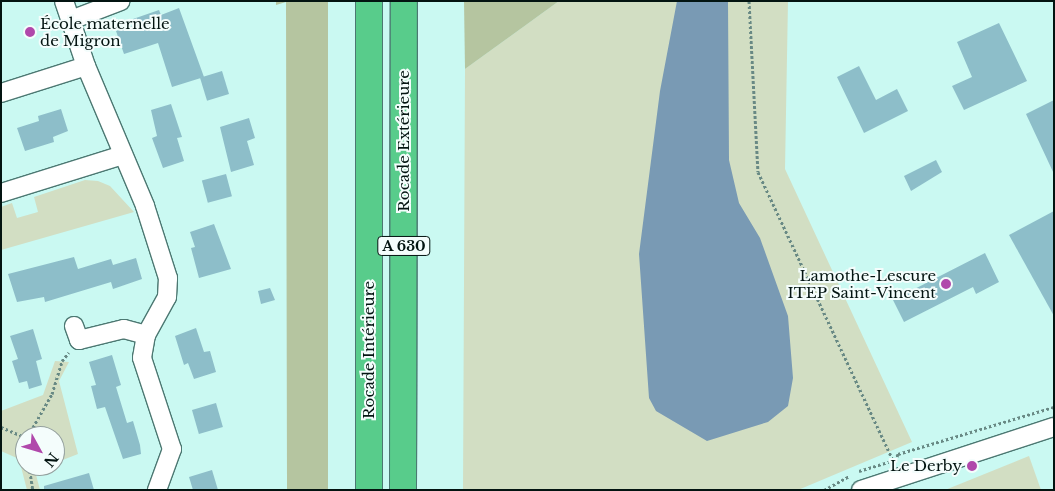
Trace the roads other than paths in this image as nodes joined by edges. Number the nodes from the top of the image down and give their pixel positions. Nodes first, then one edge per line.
1 (64, 1) edge
2 (121, 1) edge
3 (369, 1) edge
4 (404, 1) edge
5 (72, 20) junction
6 (86, 66) junction
7 (1, 93) edge
8 (123, 155) junction
9 (1, 193) edge
10 (77, 333) road end
11 (146, 335) junction
12 (1054, 427) edge
13 (157, 490) edge
14 (370, 490) edge
15 (403, 490) edge
16 (861, 490) edge

1 - 5 street
2 - 5 street
3 - 14 highway, Rocade Intérieure / A 630
4 - 15 highway, Rocade Extérieure / A 630
5 - 6 street
6 - 7 street
6 - 8 street
8 - 9 street
8 - 11 street
10 - 11 street
11 - 13 street
12 - 16 street

